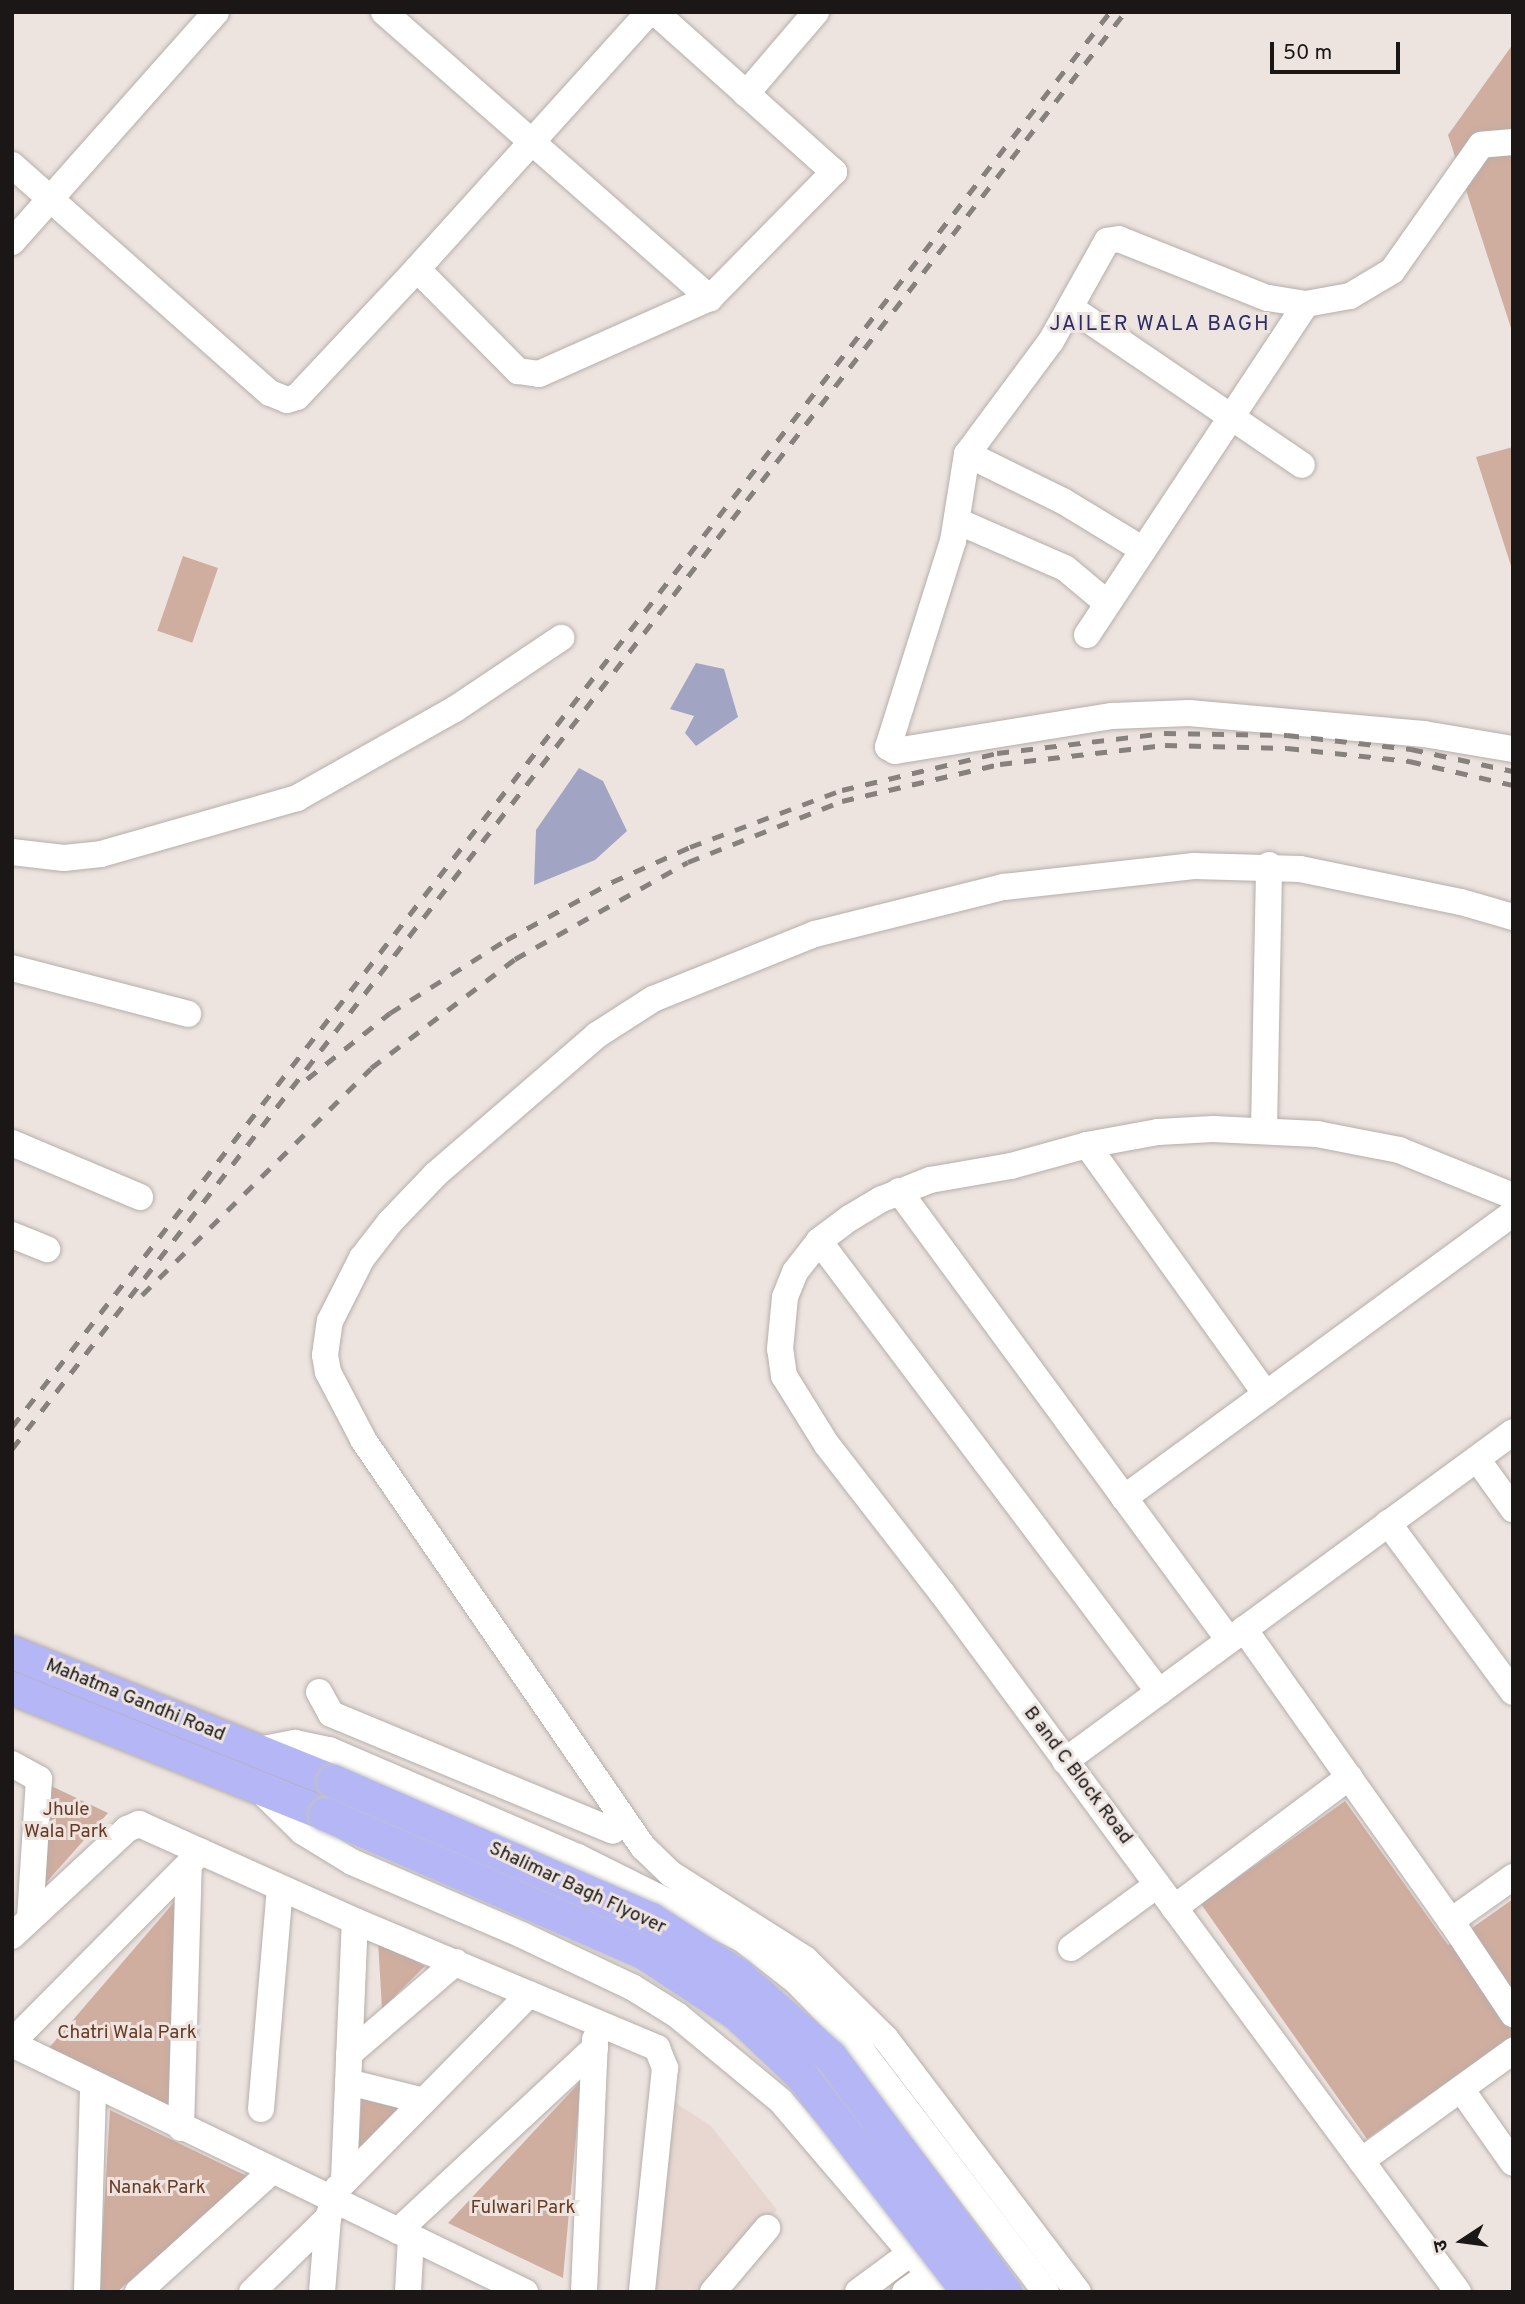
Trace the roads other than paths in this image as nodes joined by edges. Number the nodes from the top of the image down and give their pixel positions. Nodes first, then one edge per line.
1 (216, 12) edge
2 (384, 12) edge
3 (649, 12) edge
4 (655, 12) edge
5 (816, 12) edge
6 (746, 94) junction
7 (1513, 142) edge
8 (531, 143) junction
9 (12, 165) edge
10 (51, 199) junction
11 (12, 242) edge
12 (417, 270) junction
13 (710, 298) junction
14 (1306, 304) junction
15 (1071, 308) junction
16 (1234, 419) junction
17 (967, 454) junction
18 (1302, 465) dead end
19 (957, 521) junction
20 (1142, 549) junction
21 (1107, 603) junction
22 (1087, 635) dead end
23 (561, 638) dead end
24 (1513, 749) edge
25 (12, 852) edge
26 (1269, 865) junction
27 (1513, 917) edge
28 (12, 968) edge
29 (188, 1014) dead end
30 (1264, 1130) junction
31 (12, 1143) edge
32 (1087, 1145) junction
33 (899, 1191) junction
34 (1513, 1196) edge
35 (140, 1197) dead end
36 (1513, 1213) edge
37 (12, 1235) edge
38 (819, 1241) junction
39 (47, 1250) dead end
40 (1266, 1394) junction
41 (1513, 1432) edge
42 (1477, 1458) junction
43 (1124, 1498) junction
44 (1513, 1509) edge
45 (1388, 1523) junction
46 (1237, 1635) junction
47 (12, 1652) edge
48 (12, 1688) edge
49 (320, 1692) dead end
50 (1159, 1692) junction
51 (1513, 1692) edge
52 (1065, 1760) junction
53 (12, 1764) edge
54 (254, 1765) junction
55 (1349, 1777) junction
56 (619, 1826) junction
57 (578, 1857) junction
58 (195, 1858) junction
59 (1513, 1877) edge
60 (1157, 1885) junction
61 (280, 1888) junction
62 (1174, 1908) junction
63 (355, 1921) junction
64 (1451, 1922) junction
65 (19, 1925) edge
66 (1071, 1948) dead end
67 (456, 1962) junction
68 (824, 1992) junction
69 (529, 1994) junction
70 (1513, 2014) edge
71 (595, 2036) junction
72 (12, 2043) edge
73 (1513, 2051) edge
74 (349, 2054) junction
75 (867, 2058) junction
76 (348, 2082) junction
77 (93, 2086) junction
78 (1461, 2089) junction
79 (424, 2101) junction
80 (261, 2109) dead end
81 (803, 2126) junction
82 (181, 2128) junction
83 (1361, 2161) junction
84 (1513, 2163) edge
85 (272, 2171) junction
86 (335, 2199) junction
87 (980, 2202) junction
88 (998, 2226) junction
89 (768, 2228) dead end
90 (404, 2234) junction
91 (913, 2252) junction
92 (938, 2283) edge
93 (257, 2291) edge
94 (87, 2292) edge
95 (138, 2292) edge
96 (322, 2292) edge
97 (408, 2292) edge
98 (525, 2292) edge
99 (584, 2292) edge
100 (642, 2292) edge
101 (713, 2292) edge
102 (858, 2292) edge
103 (905, 2292) edge
104 (968, 2292) edge
105 (1005, 2292) edge
106 (1046, 2292) edge
107 (1078, 2292) edge
108 (1458, 2292) edge

1 - 10 street
2 - 8 street
3 - 8 street
4 - 6 street
5 - 6 street
6 - 13 street
7 - 14 street
8 - 12 street
8 - 13 street
9 - 10 street
10 - 11 street
10 - 12 street
12 - 13 street
14 - 15 street
14 - 16 street
15 - 16 street
15 - 17 street
16 - 18 street
16 - 20 street
17 - 19 street
17 - 20 street
19 - 21 street
19 - 24 street
20 - 21 street
21 - 22 street
23 - 25 street
26 - 27 street
26 - 30 street
26 - 56 street
28 - 29 street
30 - 32 street
30 - 34 street
31 - 35 street
32 - 33 street
32 - 40 street
33 - 38 street
33 - 43 street
36 - 40 street
37 - 39 street
38 - 50 street
38 - 52 street, B and C Block Road
40 - 43 street
41 - 42 street
42 - 44 street
42 - 45 street
43 - 46 street
45 - 46 street
45 - 51 street
46 - 50 street
46 - 55 street
47 - 54 main road, Mahatma Gandhi Road
48 - 54 main road, Mahatma Gandhi Road
49 - 56 street
50 - 52 street
52 - 60 street, B and C Block Road
53 - 65 street
54 - 57 street
54 - 81 street
54 - 104 main road, Shalimar Bagh Flyover, bridge
54 - 105 main road, Shalimar Bagh Flyover, bridge
55 - 62 street
55 - 64 street
56 - 57 street
56 - 68 street
57 - 68 street
58 - 61 street
58 - 65 street
58 - 72 street
58 - 82 street
59 - 64 street
60 - 62 street, B and C Block Road
60 - 66 street
61 - 63 street
61 - 80 street
62 - 83 street, B and C Block Road
63 - 67 street
63 - 74 street
64 - 70 street
67 - 69 street
67 - 74 street
68 - 75 street
68 - 107 street
69 - 71 street
69 - 79 street
71 - 90 street
71 - 99 street
71 - 100 street
72 - 77 street
73 - 78 street
74 - 76 street
75 - 81 street
75 - 87 street
76 - 79 street
76 - 86 street
77 - 82 street
77 - 94 street
78 - 83 street
78 - 84 street
79 - 86 street
81 - 91 street
82 - 85 street
83 - 108 street, B and C Block Road
85 - 86 street
85 - 95 street
86 - 90 street
86 - 93 street
86 - 96 street
87 - 88 street
87 - 91 street
88 - 92 street
88 - 106 street
89 - 101 street
90 - 97 street
90 - 98 street
91 - 92 street
91 - 102 street
92 - 103 street

